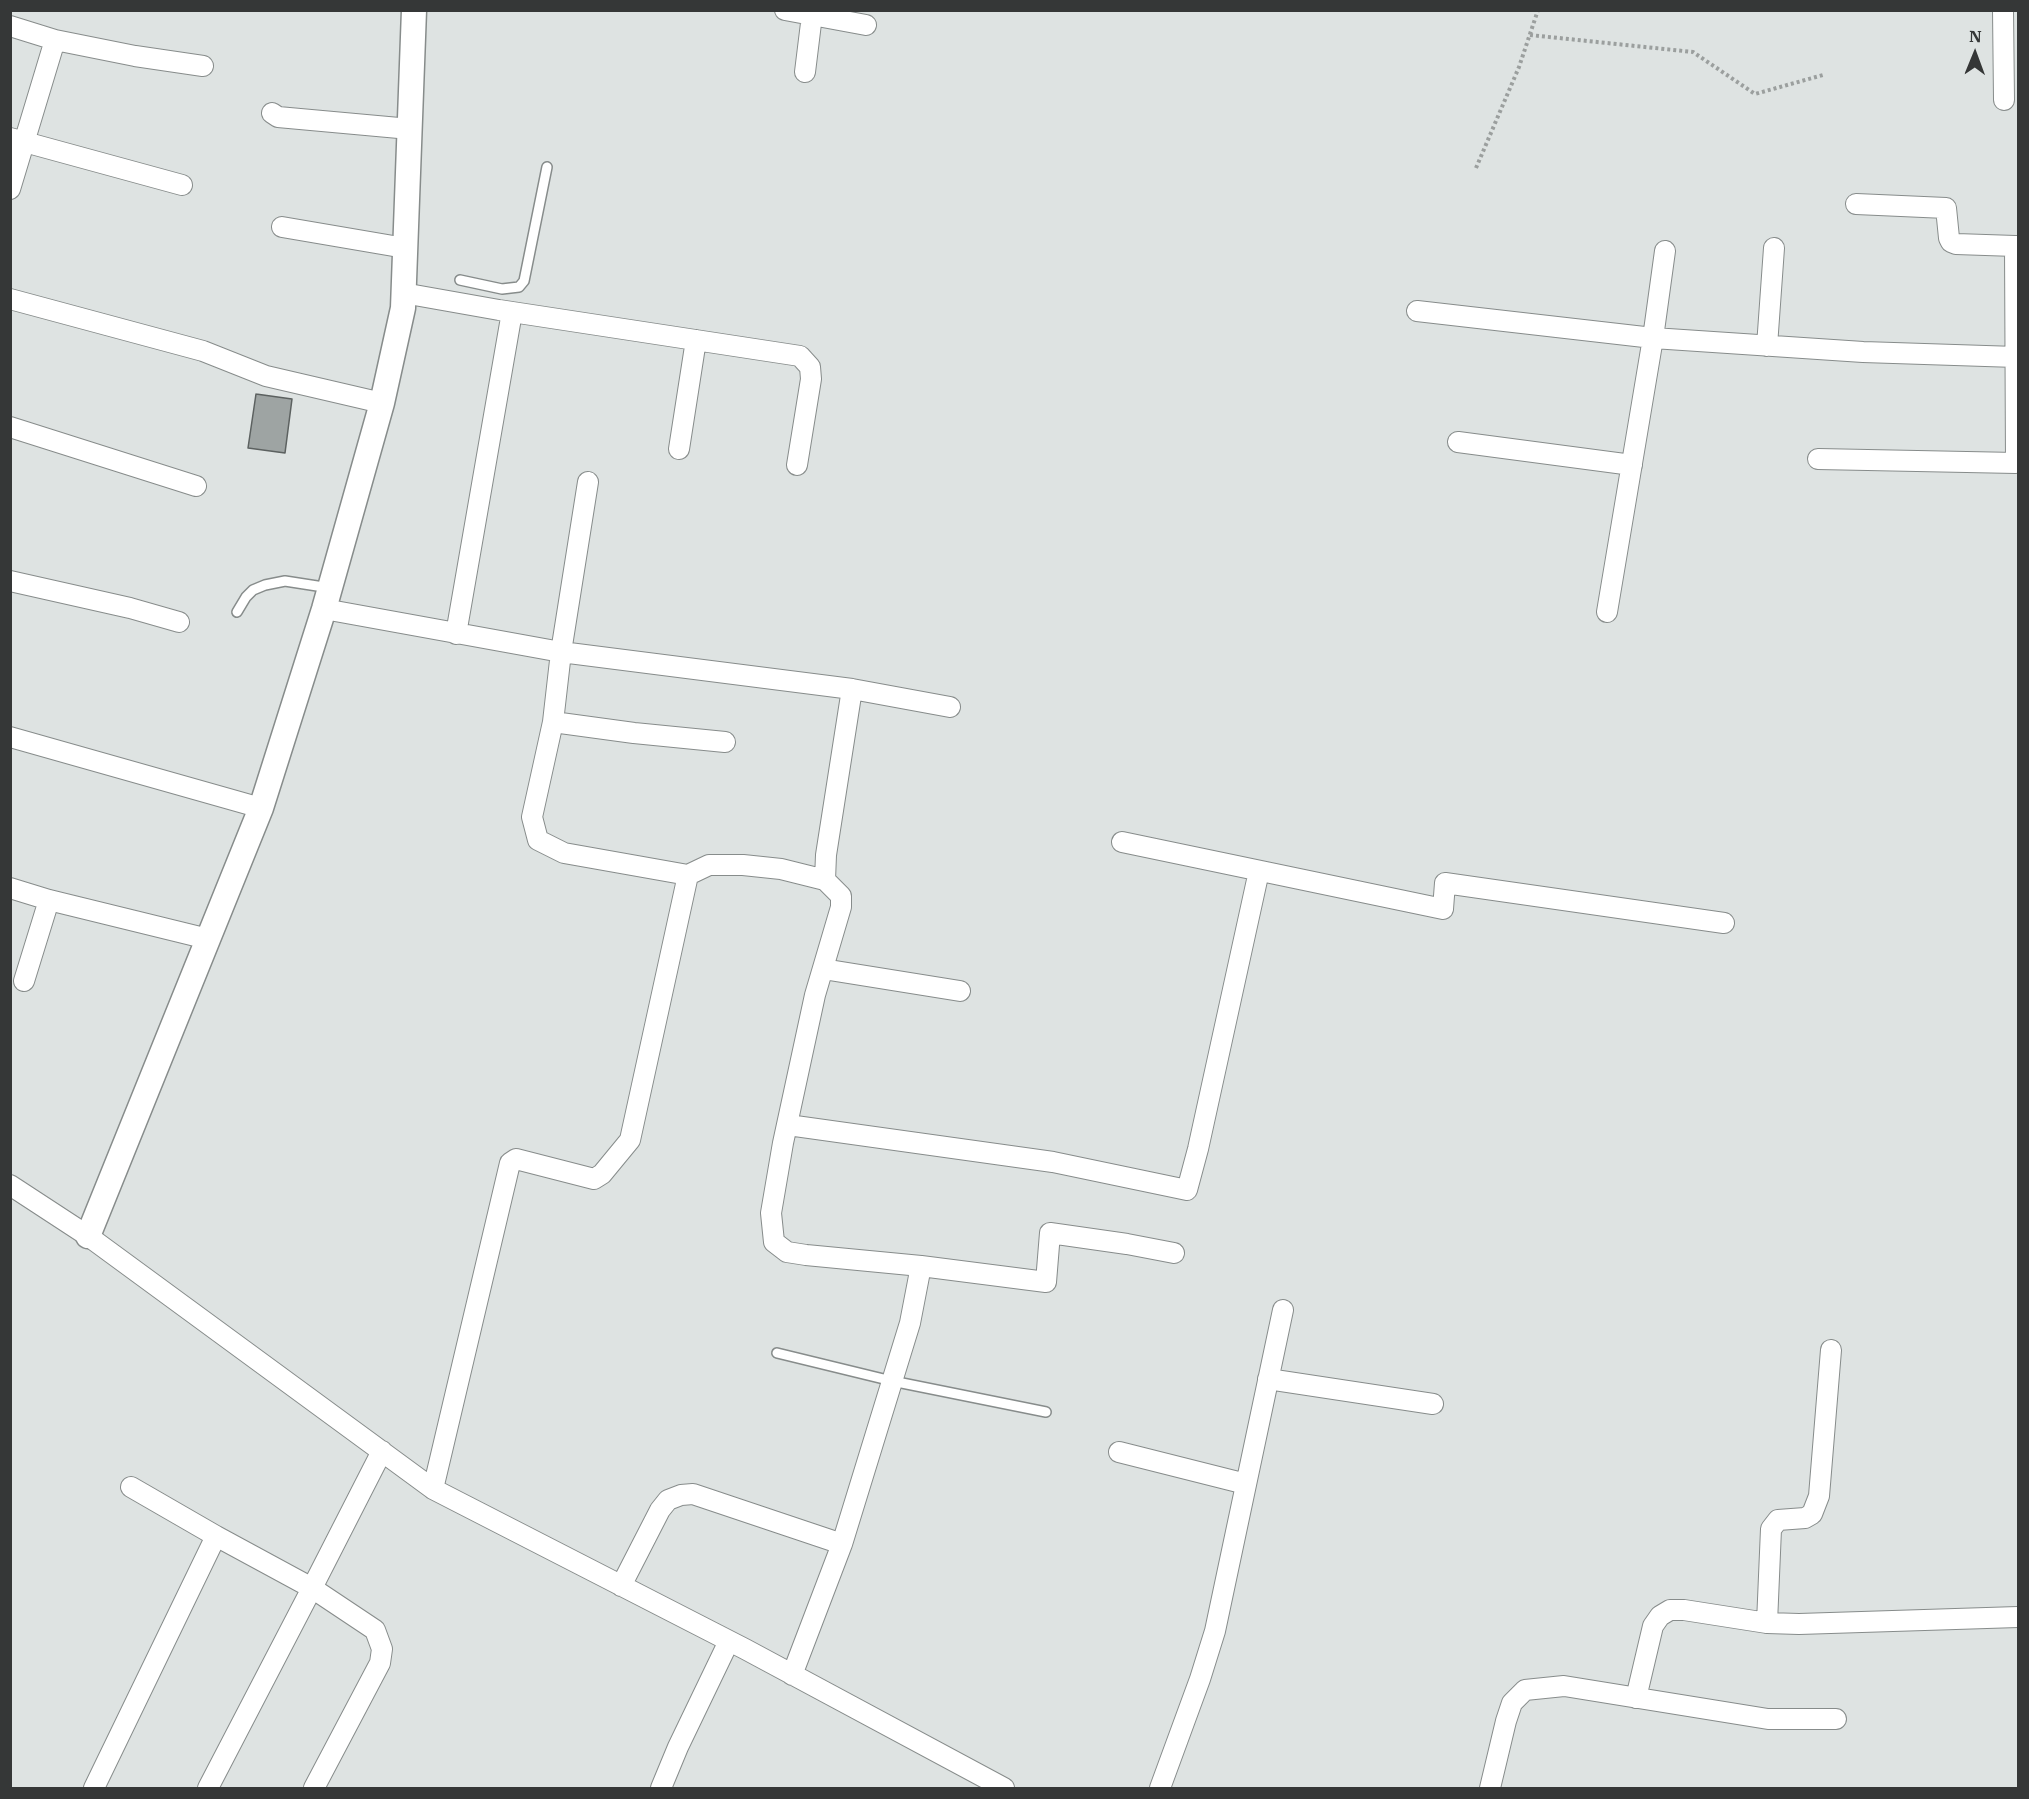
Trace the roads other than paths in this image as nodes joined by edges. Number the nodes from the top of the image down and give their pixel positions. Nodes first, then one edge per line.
1 (414, 10) edge
2 (785, 10) edge
3 (2003, 10) edge
4 (812, 15) junction
5 (866, 25) dead end
6 (10, 26) edge
7 (55, 40) junction
8 (203, 66) dead end
9 (805, 72) dead end
10 (2004, 100) dead end
11 (272, 113) dead end
12 (410, 129) junction
13 (18, 140) edge
14 (547, 166) dead end
15 (182, 185) dead end
16 (10, 189) edge
17 (1856, 204) dead end
18 (282, 227) dead end
19 (2017, 246) edge
20 (405, 248) junction
21 (1773, 248) dead end
22 (1665, 251) dead end
23 (460, 280) dead end
24 (502, 289) junction
25 (403, 292) junction
26 (10, 299) edge
27 (506, 311) junction
28 (1417, 311) dead end
29 (1653, 338) junction
30 (696, 340) junction
31 (1767, 346) junction
32 (2016, 357) junction
33 (382, 403) junction
34 (10, 427) edge
35 (1458, 441) dead end
36 (679, 449) dead end
37 (1818, 459) dead end
38 (797, 465) dead end
39 (1632, 465) junction
40 (588, 482) dead end
41 (196, 486) dead end
42 (10, 581) edge
43 (327, 598) junction
44 (237, 612) dead end
45 (1607, 612) dead end
46 (179, 622) dead end
47 (456, 634) junction
48 (561, 652) junction
49 (852, 689) junction
50 (950, 707) dead end
51 (553, 722) junction
52 (10, 736) edge
53 (725, 742) dead end
54 (261, 808) junction
55 (1122, 842) dead end
56 (1259, 871) junction
57 (688, 875) junction
58 (825, 880) junction
59 (10, 888) edge
60 (49, 900) junction
61 (1724, 922) dead end
62 (208, 939) junction
63 (823, 969) junction
64 (24, 981) dead end
65 (960, 991) dead end
66 (788, 1125) junction
67 (10, 1185) edge
68 (88, 1236) junction
69 (1174, 1253) dead end
70 (921, 1266) junction
71 (1283, 1310) dead end
72 (1831, 1350) dead end
73 (777, 1353) dead end
74 (1268, 1378) junction
75 (892, 1381) junction
76 (1433, 1404) dead end
77 (1046, 1412) dead end
78 (382, 1451) junction
79 (1119, 1452) dead end
80 (1246, 1484) junction
81 (132, 1487) dead end
82 (433, 1489) junction
83 (216, 1536) junction
84 (842, 1544) junction
85 (621, 1586) junction
86 (312, 1588) junction
87 (2019, 1617) edge
88 (1767, 1623) junction
89 (729, 1641) junction
90 (792, 1675) junction
91 (1636, 1698) junction
92 (1836, 1719) dead end
93 (970, 1781) edge
94 (94, 1788) edge
95 (208, 1788) edge
96 (314, 1788) edge
97 (661, 1788) edge
98 (1004, 1788) edge
99 (1160, 1788) edge
100 (1490, 1788) edge

1 - 12 street
2 - 4 street
3 - 10 street
4 - 5 street
4 - 9 street
6 - 7 street
7 - 8 street
7 - 13 street
11 - 12 street
12 - 20 street
13 - 15 street
13 - 16 street
14 - 24 lane
17 - 19 street
18 - 20 street
19 - 32 street
20 - 25 street
21 - 31 street
22 - 29 street
23 - 24 lane
24 - 27 lane
25 - 27 street
25 - 33 street
26 - 33 street
27 - 30 street
27 - 47 street
28 - 29 street
29 - 31 street
29 - 39 street
30 - 36 street
30 - 38 street
31 - 32 street
32 - 37 street
33 - 43 street
34 - 41 street
35 - 39 street
39 - 45 street
40 - 48 street
42 - 46 street
43 - 44 lane
43 - 47 street
43 - 54 street
47 - 48 street
48 - 49 street
48 - 51 street
49 - 50 street
49 - 58 street
51 - 53 street
51 - 57 street
52 - 54 street
54 - 62 street
55 - 56 street
56 - 61 street
56 - 66 street
57 - 58 street
57 - 82 street
58 - 63 street
59 - 60 street
60 - 62 street
60 - 64 street
62 - 68 street
63 - 65 street
63 - 66 street
66 - 70 street
67 - 68 street
68 - 78 street
69 - 70 street
70 - 75 street
71 - 74 street
72 - 88 street
73 - 75 lane
74 - 76 street
74 - 80 street
75 - 77 lane
75 - 84 street
78 - 82 street
78 - 86 street
79 - 80 street
80 - 99 street
81 - 83 street
82 - 85 street
83 - 86 street
83 - 94 street
84 - 85 street
84 - 90 street
85 - 89 street
86 - 95 street
86 - 96 street
87 - 88 street
88 - 91 street
89 - 90 street
89 - 97 street
90 - 93 street
91 - 92 street
91 - 100 street
93 - 98 street

